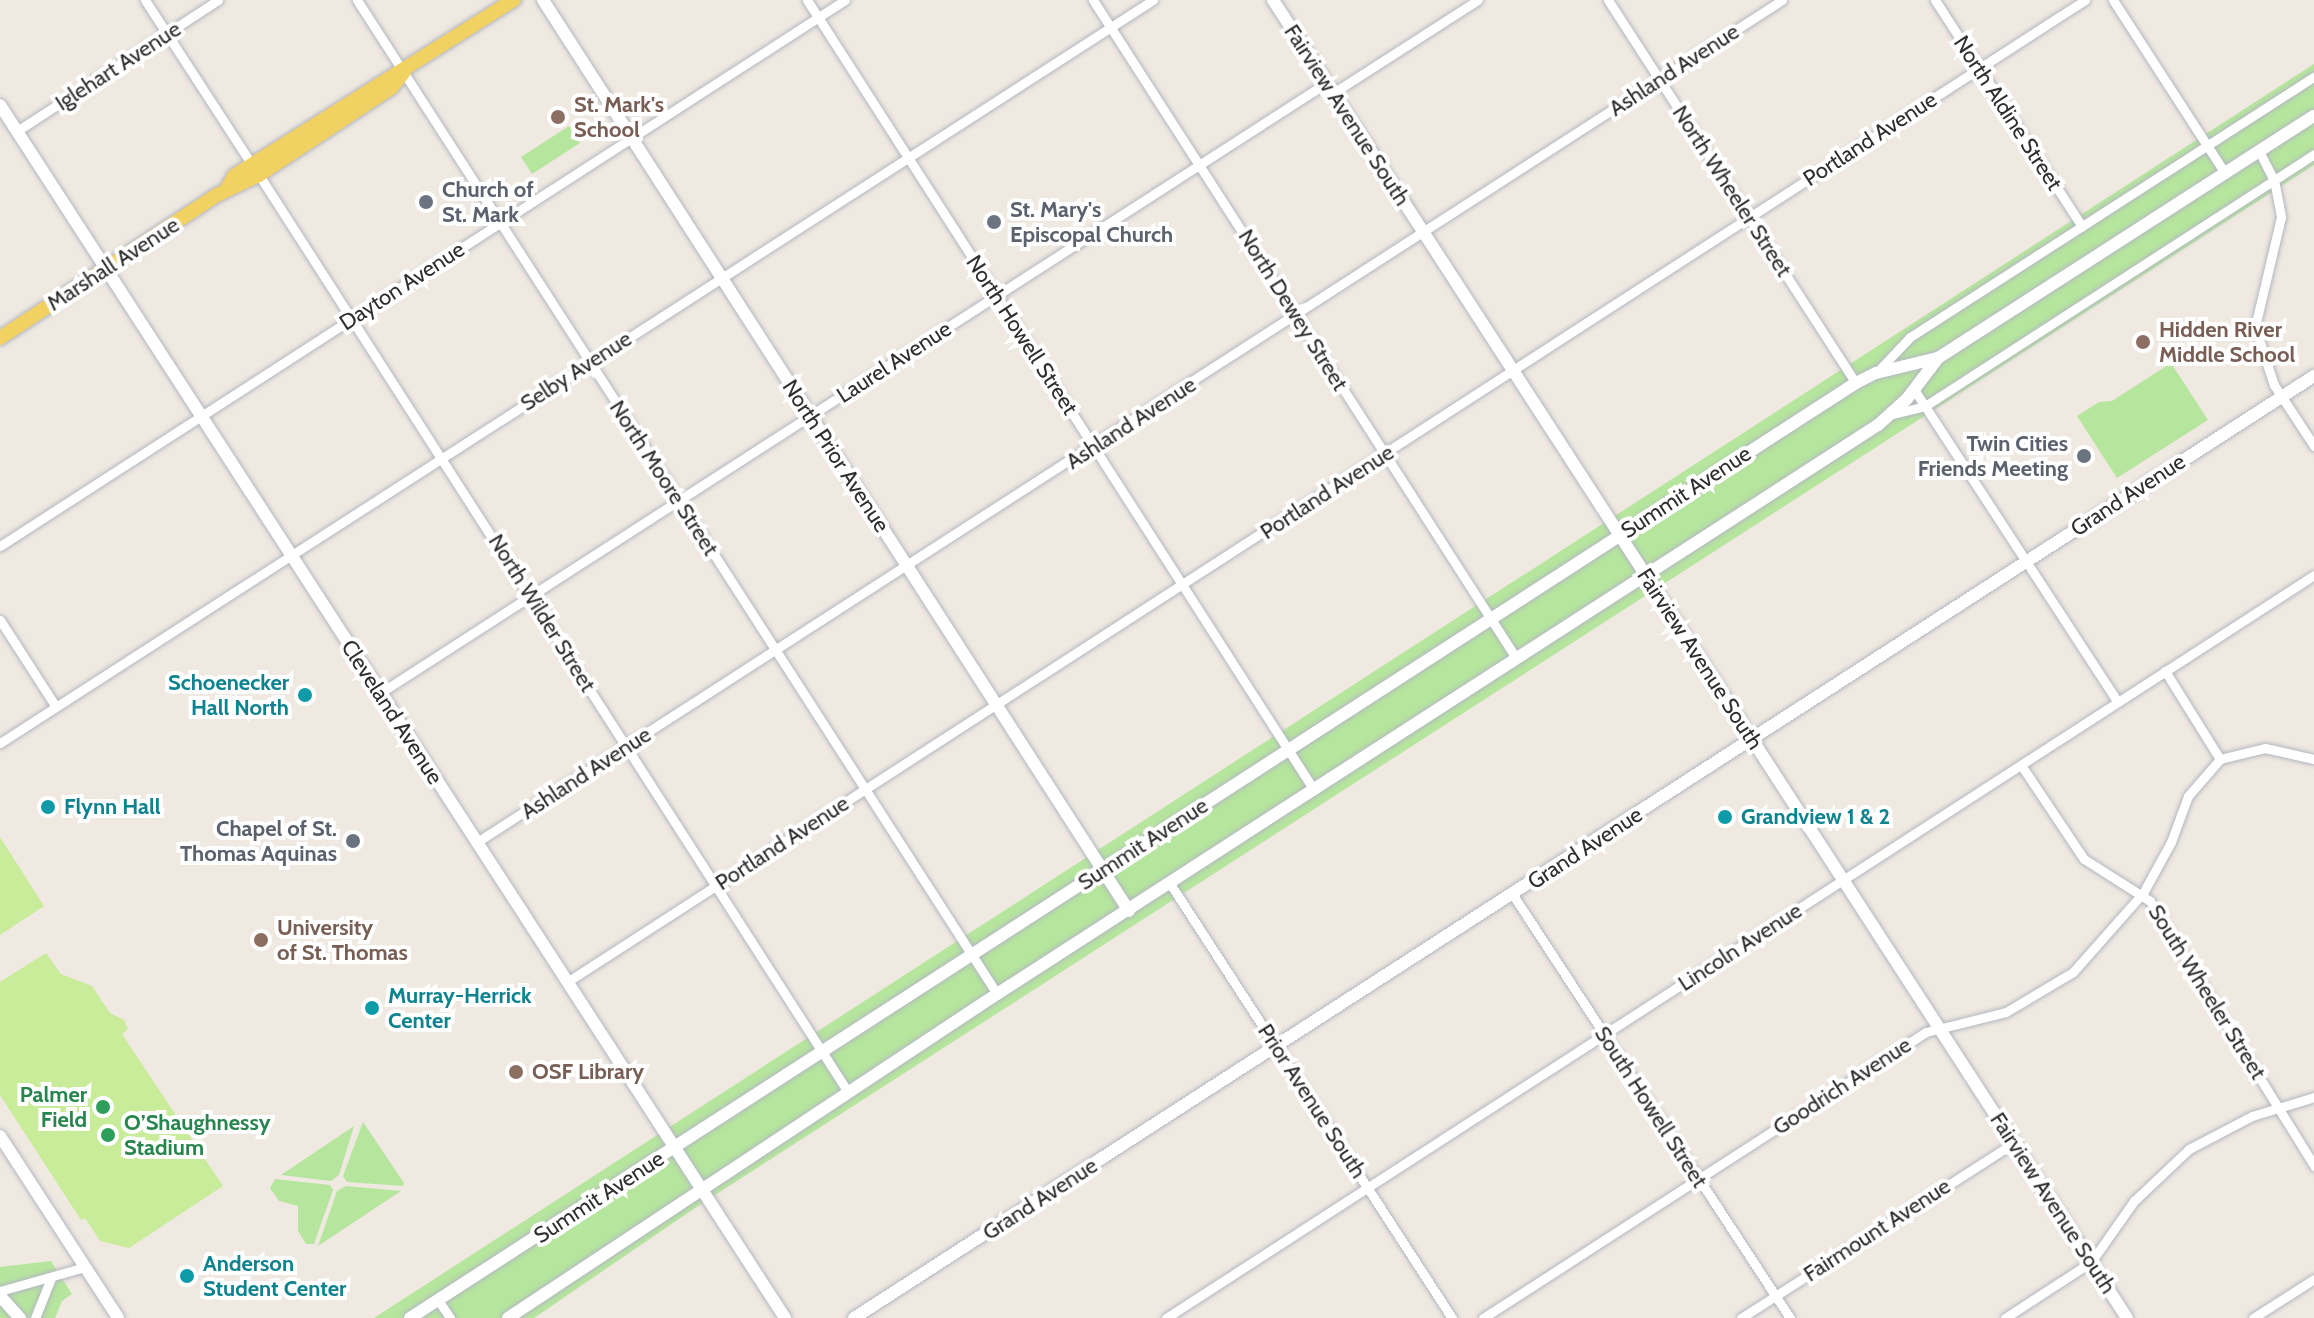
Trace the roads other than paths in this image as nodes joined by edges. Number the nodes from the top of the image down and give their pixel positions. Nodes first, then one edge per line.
1 (145, 0) edge
2 (218, 0) edge
3 (357, 0) edge
4 (514, 0) edge
5 (543, 0) edge
6 (807, 0) edge
7 (845, 0) edge
8 (1093, 0) edge
9 (1153, 0) edge
10 (1273, 0) edge
11 (1478, 0) edge
12 (1608, 0) edge
13 (1782, 0) edge
14 (1935, 0) edge
15 (2085, 0) edge
16 (2113, 0) edge
17 (819, 17) junction
18 (1110, 27) junction
19 (167, 34) junction
20 (1979, 68) junction
21 (404, 72) junction
22 (2314, 77) edge
23 (1659, 80) junction
24 (1330, 88) junction
25 (0, 105) edge
26 (2314, 116) edge
27 (17, 131) junction
28 (632, 139) junction
29 (2207, 145) junction
30 (2259, 151) junction
31 (2314, 154) edge
32 (908, 157) junction
33 (1201, 164) junction
34 (255, 170) junction
35 (2225, 173) junction
36 (2274, 180) junction
37 (1748, 217) junction
38 (499, 224) junction
39 (2082, 226) junction
40 (1423, 232) junction
41 (108, 268) junction
42 (721, 278) junction
43 (997, 296) junction
44 (1297, 317) junction
45 (351, 319) junction
46 (0, 338) edge
47 (1938, 358) junction
48 (589, 362) junction
49 (1512, 370) junction
50 (1876, 373) junction
51 (2314, 376) edge
52 (1856, 383) junction
53 (1915, 391) junction
54 (2282, 396) junction
55 (1925, 406) junction
56 (201, 415) junction
57 (1889, 415) junction
58 (811, 416) junction
59 (2314, 446) edge
60 (1094, 447) junction
61 (1385, 454) junction
62 (440, 458) junction
63 (679, 500) junction
64 (1619, 535) junction
65 (0, 546) edge
66 (290, 555) junction
67 (2026, 561) junction
68 (907, 565) junction
69 (2314, 575) edge
70 (1647, 577) junction
71 (1183, 585) junction
72 (530, 596) junction
73 (0, 620) edge
74 (1491, 620) junction
75 (776, 651) junction
76 (1516, 658) junction
77 (2165, 671) junction
78 (380, 693) junction
79 (2118, 702) junction
80 (996, 705) junction
81 (56, 707) junction
82 (1752, 740) junction
83 (0, 743) edge
84 (627, 746) junction
85 (1289, 751) junction
86 (2220, 759) junction
87 (2314, 759) edge
88 (2021, 765) junction
89 (866, 789) junction
90 (1314, 790) junction
91 (477, 842) junction
92 (1102, 870) junction
93 (1844, 881) junction
94 (715, 885) junction
95 (1171, 885) junction
96 (2143, 893) junction
97 (1513, 895) junction
98 (1129, 911) junction
99 (972, 955) junction
100 (567, 982) junction
101 (997, 994) junction
102 (1941, 1031) junction
103 (1603, 1034) junction
104 (1276, 1046) junction
105 (822, 1053) junction
106 (848, 1092) junction
107 (2314, 1097) edge
108 (2281, 1108) junction
109 (0, 1136) edge
110 (2014, 1143) junction
111 (674, 1149) junction
112 (2314, 1166) edge
113 (1698, 1179) junction
114 (1367, 1187) junction
115 (701, 1189) junction
116 (2091, 1262) junction
117 (85, 1267) junction
118 (51, 1278) junction
119 (2314, 1279) edge
120 (0, 1294) edge
121 (1775, 1296) junction
122 (438, 1300) junction
123 (20, 1318) edge
124 (35, 1318) edge
125 (118, 1318) edge
126 (410, 1318) edge
127 (450, 1318) edge
128 (508, 1318) edge
129 (785, 1318) edge
130 (854, 1318) edge
131 (1166, 1318) edge
132 (1452, 1318) edge
133 (1483, 1318) edge
134 (1741, 1318) edge
135 (1790, 1318) edge
136 (2005, 1318) edge
137 (2127, 1318) edge
138 (2253, 1318) edge

1 - 19 street, North Wilder Street
2 - 19 street, Iglehart Avenue
3 - 21 street, North Moore Street
4 - 21 main road, Marshall Avenue
5 - 28 street, North Prior Avenue
6 - 17 street, North Howell Street
7 - 17 street, Dayton Avenue
8 - 18 street, North Dewey Street
9 - 18 street, Selby Avenue
10 - 24 street, Fairview Avenue South
11 - 24 street, Laurel Avenue
12 - 23 street, North Wheeler Street
13 - 23 street, Ashland Avenue
14 - 20 street, North Aldine Street
15 - 20 street, Portland Avenue
16 - 29 street
17 - 28 street, Dayton Avenue
17 - 32 street, North Howell Street
18 - 32 street, Selby Avenue
18 - 33 street, North Dewey Street
19 - 27 street, Iglehart Avenue
19 - 34 street, North Wilder Street
20 - 37 street, Portland Avenue
20 - 39 street, North Aldine Street
21 - 34 main road, Marshall Avenue
21 - 38 street, North Moore Street
22 - 29 street, Summit Avenue
23 - 37 street, North Wheeler Street
23 - 40 street, Ashland Avenue
24 - 33 street, Laurel Avenue
24 - 40 street, Fairview Avenue South
25 - 27 street, Cleveland Avenue
26 - 30 street, Summit Avenue
27 - 41 street, Cleveland Avenue
28 - 38 street, Dayton Avenue
28 - 42 street, North Prior Avenue
29 - 35 street
29 - 39 street, Summit Avenue
30 - 35 street, Summit Avenue
30 - 36 street
31 - 36 street, Summit Avenue
32 - 42 street, Selby Avenue
32 - 43 street, North Howell Street
33 - 43 street, Laurel Avenue
33 - 44 street, North Dewey Street
34 - 41 main road, Marshall Avenue
34 - 45 street, North Wilder Street
35 - 47 street, Summit Avenue
36 - 54 street
36 - 55 street, Summit Avenue
37 - 49 street, Portland Avenue
37 - 52 street, North Wheeler Street
38 - 45 street, Dayton Avenue
38 - 48 street, North Moore Street
39 - 50 street, Summit Avenue
40 - 44 street, Ashland Avenue
40 - 49 street, Fairview Avenue South
41 - 46 main road, Marshall Avenue
41 - 56 street, Cleveland Avenue
42 - 48 street, Selby Avenue
42 - 58 street, North Prior Avenue
43 - 58 street, Laurel Avenue
43 - 60 street, North Howell Street
44 - 60 street, Ashland Avenue
44 - 61 street, North Dewey Street
45 - 56 street, Dayton Avenue
45 - 62 street, North Wilder Street
47 - 50 street, Summit Avenue
47 - 53 street, Summit Avenue
48 - 62 street, Selby Avenue
48 - 63 street, North Moore Street
49 - 61 street, Portland Avenue
49 - 64 street, Fairview Avenue South
50 - 52 street, Summit Avenue
51 - 54 street, Grand Avenue
52 - 64 street, Summit Avenue
53 - 55 street
53 - 57 street, Summit Avenue
54 - 59 street
54 - 67 street, Grand Avenue
55 - 57 street, Summit Avenue
55 - 67 street
56 - 65 street, Dayton Avenue
56 - 66 street, Cleveland Avenue
57 - 70 street, Summit Avenue
58 - 63 street, Laurel Avenue
58 - 68 street, North Prior Avenue
60 - 68 street, Ashland Avenue
60 - 71 street, North Howell Street
61 - 71 street, Portland Avenue
61 - 74 street, North Dewey Street
62 - 66 street, Selby Avenue
62 - 72 street, North Wilder Street
63 - 72 street, Laurel Avenue
63 - 75 street, North Moore Street
64 - 70 street, Fairview Avenue South
64 - 74 street, Summit Avenue
66 - 78 street, Cleveland Avenue
66 - 81 street, Selby Avenue
67 - 79 street
67 - 82 street, Grand Avenue
68 - 75 street, Ashland Avenue
68 - 80 street, North Prior Avenue
69 - 77 street, Lincoln Avenue
70 - 76 street, Summit Avenue
70 - 82 street, Fairview Avenue South
71 - 80 street, Portland Avenue
71 - 85 street, North Howell Street
72 - 78 street, Laurel Avenue
72 - 84 street, North Wilder Street
73 - 81 street
74 - 76 street, North Dewey Street
74 - 85 street, Summit Avenue
75 - 84 street, Ashland Avenue
75 - 89 street, North Moore Street
76 - 90 street, Summit Avenue
77 - 79 street, Lincoln Avenue
77 - 86 street
78 - 91 street, Cleveland Avenue
79 - 88 street, Lincoln Avenue
80 - 89 street, Portland Avenue
80 - 92 street, North Prior Avenue
81 - 83 street, Selby Avenue
82 - 93 street, Fairview Avenue South
82 - 97 street, Grand Avenue
84 - 91 street, Ashland Avenue
84 - 94 street, North Wilder Street
85 - 90 street
85 - 92 street, Summit Avenue
86 - 87 street
86 - 96 street, Goodrich Avenue
88 - 93 street, Lincoln Avenue
88 - 96 street, South Wheeler Street
89 - 94 street, Portland Avenue
89 - 99 street, North Moore Street
90 - 95 street, Summit Avenue
91 - 100 street, Cleveland Avenue
92 - 98 street, North Prior Avenue
92 - 99 street, Summit Avenue
93 - 102 street, Fairview Avenue South
93 - 103 street, Lincoln Avenue
94 - 100 street, Portland Avenue
94 - 105 street, North Wilder Street
95 - 98 street, Summit Avenue
95 - 104 street, Prior Avenue South
96 - 102 street, Goodrich Avenue
96 - 108 street, South Wheeler Street
97 - 103 street, South Howell Street
97 - 104 street, Grand Avenue
98 - 101 street, Summit Avenue
99 - 101 street, North Moore Street
99 - 105 street, Summit Avenue
100 - 111 street, Cleveland Avenue
101 - 106 street, Summit Avenue
102 - 110 street, Fairview Avenue South
102 - 113 street, Goodrich Avenue
103 - 113 street, South Howell Street
103 - 114 street, Lincoln Avenue
104 - 114 street, Prior Avenue South
104 - 130 street, Grand Avenue
105 - 106 street, North Wilder Street
105 - 111 street, Summit Avenue
106 - 115 street, Summit Avenue
107 - 108 street
108 - 112 street, South Wheeler Street
108 - 116 street
109 - 117 street
110 - 116 street, Fairview Avenue South
110 - 121 street, Fairmount Avenue
111 - 115 street, Cleveland Avenue
111 - 122 street, Summit Avenue
113 - 121 street, South Howell Street
113 - 133 street, Goodrich Avenue
114 - 131 street, Lincoln Avenue
114 - 132 street, Prior Avenue South
115 - 128 street, Summit Avenue
115 - 129 street, Cleveland Avenue
116 - 136 street
116 - 137 street, Fairview Avenue South
117 - 118 street
117 - 125 street
118 - 120 street
118 - 124 street
119 - 138 street
120 - 123 street
121 - 134 street, Fairmount Avenue
121 - 135 street, South Howell Street
122 - 126 street, Summit Avenue
122 - 127 street

